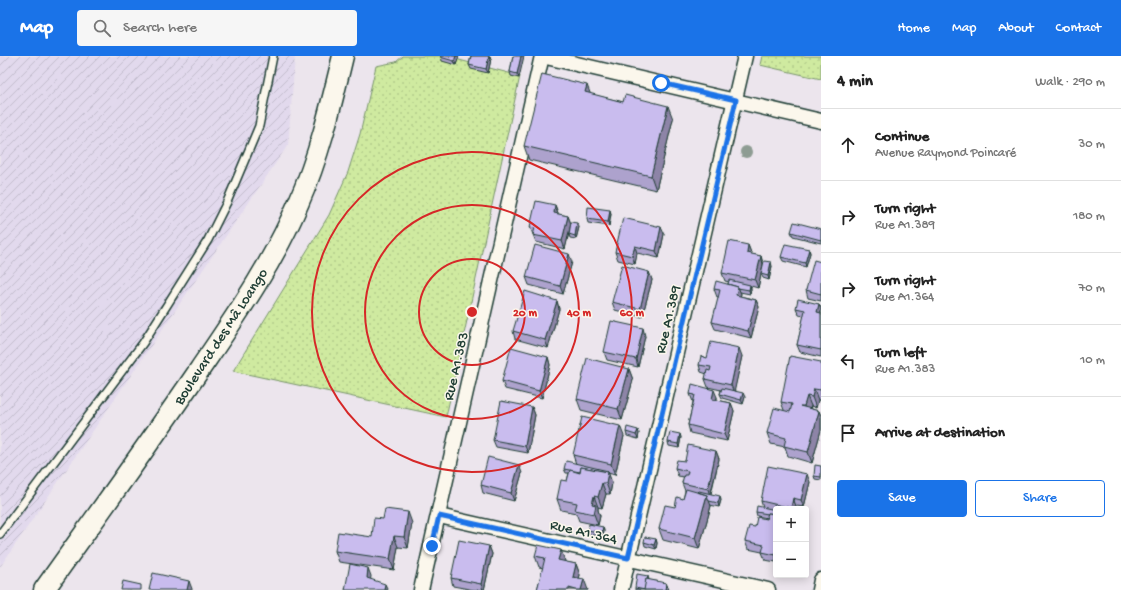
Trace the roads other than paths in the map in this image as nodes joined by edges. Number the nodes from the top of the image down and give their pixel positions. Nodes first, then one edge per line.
1 (272, 56) edge
2 (343, 56) edge
3 (542, 56) edge
4 (745, 56) edge
5 (736, 100) junction
6 (821, 121) edge
7 (439, 516) junction
8 (0, 534) edge
9 (628, 558) junction
10 (821, 580) edge
11 (44, 590) edge
12 (421, 590) edge
13 (621, 590) edge
14 (768, 590) edge
15 (819, 590) edge

1 - 8 lane
2 - 11 street, Boulevard des Mâ Loango
3 - 5 street
3 - 7 street, Rue A1.383
4 - 5 street, Rue A1.389
5 - 6 street
5 - 9 street, Rue A1.389
7 - 9 street, Rue A1.364
7 - 12 street, Rue A1.383
9 - 13 street, Rue A1.389
9 - 14 street, Rue A1.364
10 - 15 street

